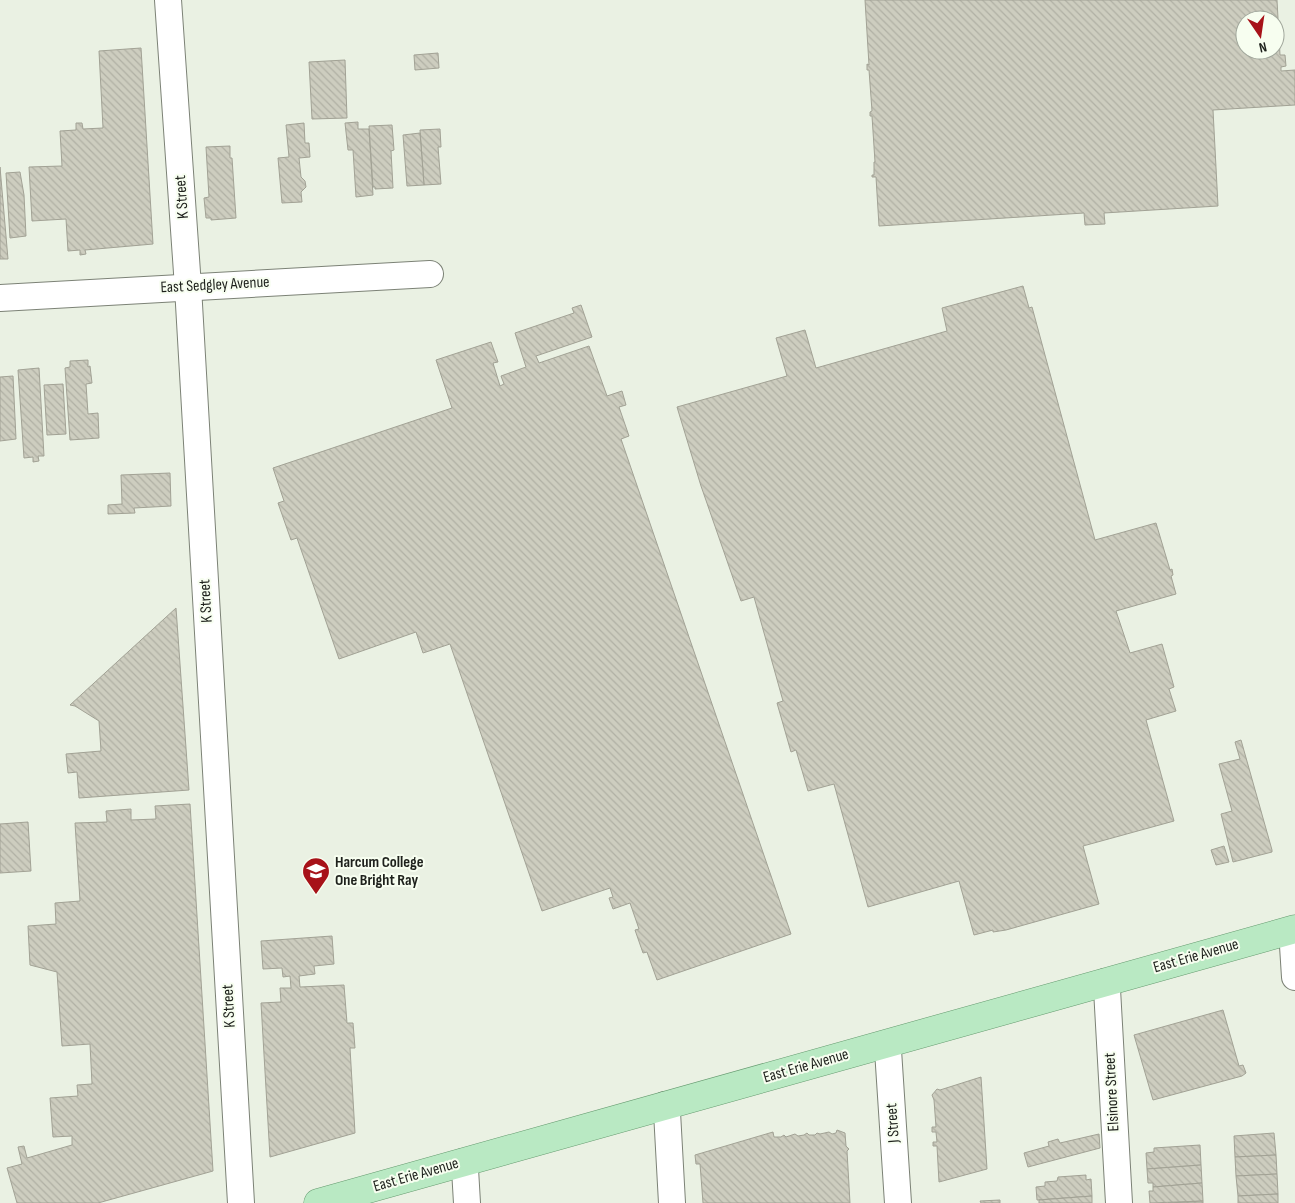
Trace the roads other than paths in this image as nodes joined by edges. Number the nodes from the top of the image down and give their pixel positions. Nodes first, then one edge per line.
1 (168, 0) edge
2 (430, 274) dead end
3 (188, 287) junction
4 (0, 298) edge
5 (1293, 929) edge
6 (1295, 977) edge
7 (1105, 982) junction
8 (886, 1044) junction
9 (666, 1105) junction
10 (463, 1162) junction
11 (241, 1203) edge
12 (318, 1203) edge
13 (467, 1203) edge
14 (672, 1203) edge
15 (898, 1203) edge
16 (1119, 1203) edge

1 - 3 street, K Street
2 - 3 street, East Sedgley Avenue
3 - 4 street, East Sedgley Avenue
3 - 11 street, K Street
5 - 6 street
5 - 7 main road, East Erie Avenue
7 - 8 main road, East Erie Avenue
7 - 16 street, Elsinore Street
8 - 9 main road, East Erie Avenue
8 - 15 street, J Street
9 - 10 main road, East Erie Avenue
9 - 14 street
10 - 12 main road, East Erie Avenue
10 - 13 street

